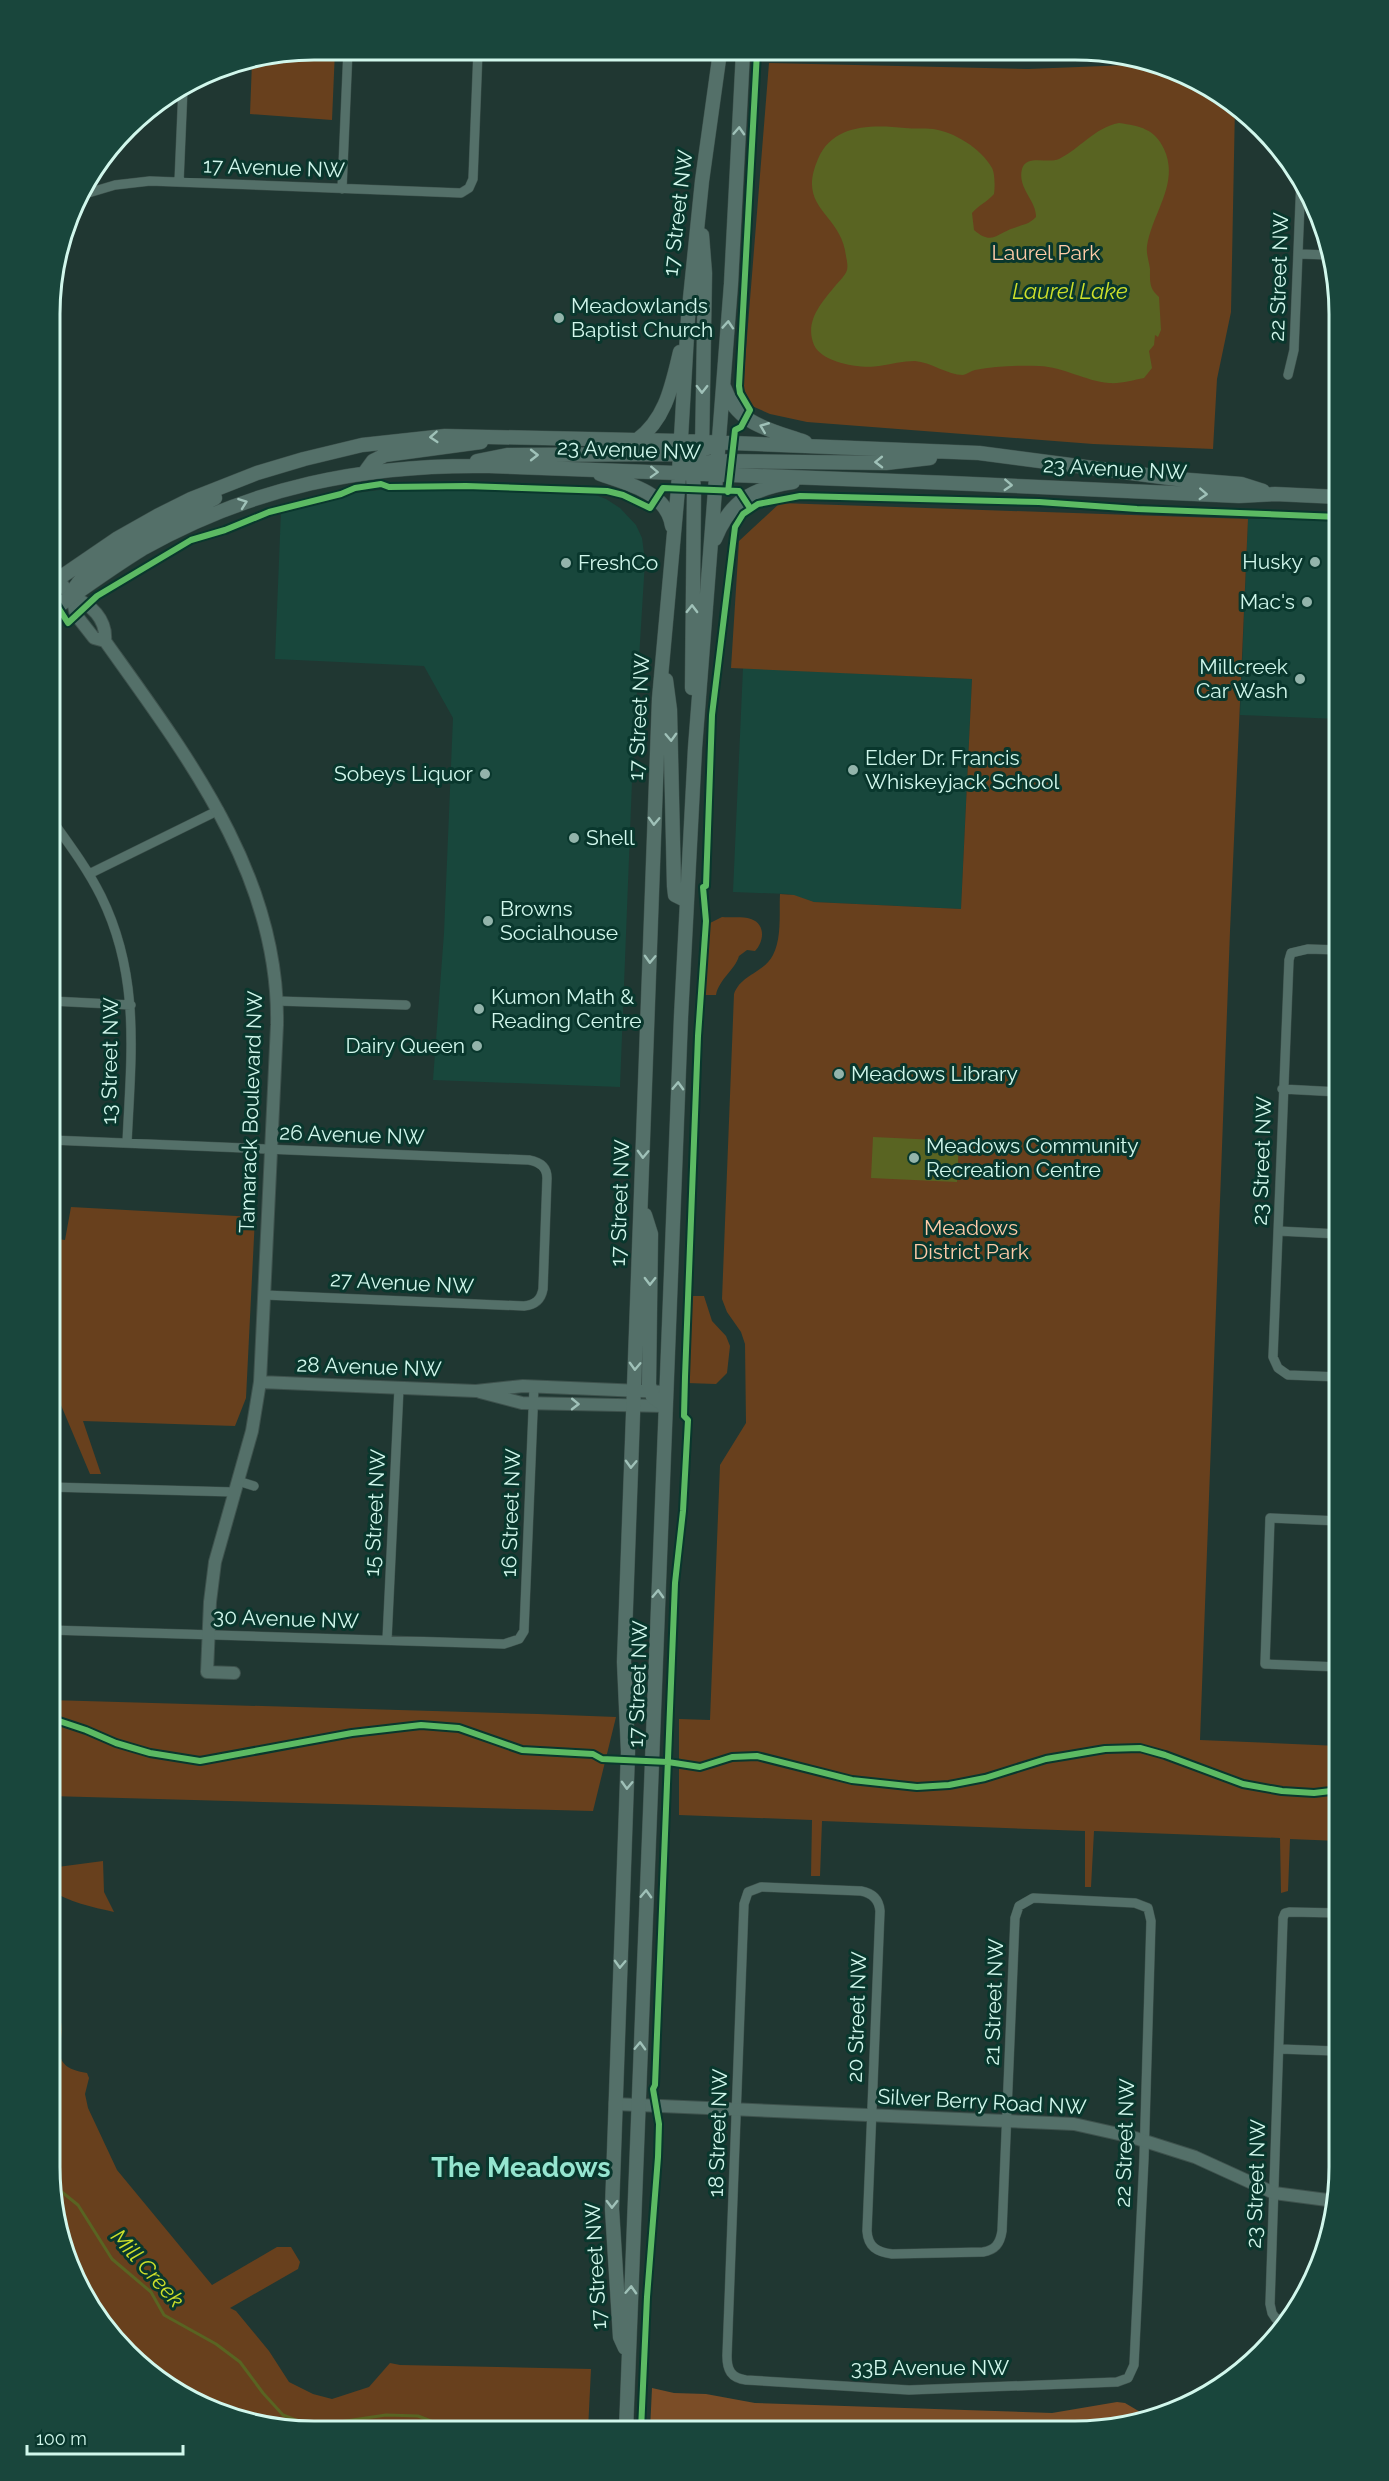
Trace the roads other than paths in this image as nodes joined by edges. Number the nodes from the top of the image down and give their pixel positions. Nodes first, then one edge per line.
1 (348, 60) edge
2 (478, 60) edge
3 (719, 60) edge
4 (743, 60) edge
5 (183, 97) edge
6 (179, 182) junction
7 (342, 189) junction
8 (91, 192) edge
9 (1300, 197) edge
10 (700, 204) junction
11 (1298, 254) junction
12 (1322, 255) edge
13 (688, 318) junction
14 (1288, 375) dead end
15 (723, 384) junction
16 (512, 436) junction
17 (637, 440) junction
18 (718, 443) junction
19 (819, 446) junction
20 (979, 453) junction
21 (696, 459) junction
22 (455, 466) junction
23 (272, 469) junction
24 (587, 470) junction
25 (364, 472) junction
26 (818, 478) junction
27 (1275, 494) junction
28 (1329, 496) edge
29 (673, 537) junction
30 (709, 555) junction
31 (60, 572) edge
32 (60, 581) edge
33 (72, 597) junction
34 (60, 605) edge
35 (662, 658) junction
36 (696, 730) junction
37 (219, 810) junction
38 (60, 832) edge
39 (89, 874) junction
40 (687, 901) junction
41 (1329, 950) edge
42 (60, 1001) edge
43 (277, 1001) junction
44 (131, 1005) junction
45 (406, 1005) dead end
46 (1282, 1089) junction
47 (1329, 1091) edge
48 (60, 1140) edge
49 (127, 1143) junction
50 (271, 1149) junction
51 (642, 1203) junction
52 (1278, 1231) junction
53 (1329, 1234) edge
54 (265, 1295) junction
55 (537, 1303) joint
56 (1329, 1377) edge
57 (260, 1382) junction
58 (534, 1387) junction
59 (399, 1388) junction
60 (634, 1390) junction
61 (476, 1391) junction
62 (650, 1391) junction
63 (665, 1392) junction
64 (533, 1403) junction
65 (633, 1406) junction
66 (665, 1406) junction
67 (60, 1486) edge
68 (254, 1486) dead end
69 (236, 1487) junction
70 (1329, 1521) edge
71 (60, 1630) edge
72 (208, 1635) junction
73 (387, 1640) junction
74 (519, 1640) joint
75 (1329, 1667) edge
76 (234, 1673) dead end
77 (874, 1897) joint
78 (1148, 1908) joint
79 (1329, 1913) edge
80 (1280, 2049) junction
81 (1329, 2052) edge
82 (615, 2104) junction
83 (638, 2104) junction
84 (736, 2109) junction
85 (871, 2114) junction
86 (1007, 2120) junction
87 (1144, 2140) junction
88 (1274, 2193) junction
89 (1327, 2201) edge
90 (997, 2246) joint
91 (1279, 2319) edge
92 (628, 2356) junction
93 (732, 2375) joint
94 (1128, 2378) joint
95 (626, 2421) edge

1 - 7 street
2 - 7 street, 17 Avenue NW
3 - 10 main road, 17 Street NW
15 -> 4 main road, 17 Street NW
5 - 6 street
6 - 7 street, 17 Avenue NW
6 - 8 street, 17 Avenue NW
9 - 11 street, 22 Street NW
10 - 13 main road, 17 Street NW
10 -> 21 main road
11 - 12 street
11 - 14 street, 22 Street NW
13 - 17 main road
13 - 21 main road, 17 Street NW
15 - 18 main road, 17 Street NW
19 -> 15 main road
16 - 17 main road, 23 Avenue NW
16 -> 23 main road, 23 Avenue NW
16 - 25 main road
17 - 21 main road, 23 Avenue NW
18 - 19 main road, 23 Avenue NW
18 - 21 main road, 17 Street NW
19 - 20 main road, 23 Avenue NW
20 -> 21 main road
20 - 27 main road, 23 Avenue NW
22 -> 21 main road
24 -> 21 main road, 23 Avenue NW
21 - 26 main road, 23 Avenue NW
21 - 29 main road, 17 Street NW
21 - 30 main road, 17 Street NW
36 -> 21 main road
22 - 24 main road, 23 Avenue NW
22 - 25 main road, 23 Avenue NW
23 - 31 main road, 23 Avenue NW
23 - 33 main road
24 - 29 main road
33 -> 25 main road, 23 Avenue NW
26 -> 27 main road, 23 Avenue NW
26 - 30 main road
27 - 28 main road, 23 Avenue NW
29 - 35 main road, 17 Street NW
30 - 36 main road, 17 Street NW
32 - 33 street, Tamarack Boulevard NW
33 - 34 main road, 23 Avenue NW
33 - 37 street, Tamarack Boulevard NW
35 -> 40 main road
35 -> 51 main road, 17 Street NW
36 - 40 main road, 17 Street NW
37 - 39 street
37 - 43 street, Tamarack Boulevard NW
38 - 39 street, 13 Street NW
39 - 44 street, 13 Street NW
63 -> 40 main road, 17 Street NW
41 - 46 street, 23 Street NW
42 - 44 street
43 - 45 street
43 - 50 street, Tamarack Boulevard NW
44 - 49 street, 13 Street NW
46 - 47 street
46 - 52 street, 23 Street NW
48 - 49 street, 26 Avenue NW
49 - 50 street, 26 Avenue NW
50 - 54 street, Tamarack Boulevard NW
50 - 55 street, 26 Avenue NW
51 -> 60 main road, 17 Street NW
51 -> 62 main road
52 - 53 street
52 - 56 street, 23 Street NW
54 - 55 street, 27 Avenue NW
54 - 57 street, Tamarack Boulevard NW
57 - 59 street, 28 Avenue NW
57 - 69 street, Tamarack Boulevard NW
58 - 60 street, 28 Avenue NW
58 - 61 street, 28 Avenue NW
58 - 64 street, 16 Street NW
59 - 61 street, 28 Avenue NW
59 - 73 street, 15 Street NW
60 - 62 street, 28 Avenue NW
60 - 65 main road, 17 Street NW
61 - 64 street, 28 Avenue NW
62 - 63 street, 28 Avenue NW
62 - 66 main road
63 - 66 main road, 17 Street NW
64 -> 65 street, 28 Avenue NW
64 - 74 street, 16 Street NW
65 - 66 street, 28 Avenue NW
65 -> 82 main road, 17 Street NW
83 -> 66 main road, 17 Street NW
67 - 69 street
68 - 69 street
69 - 72 street, Tamarack Boulevard NW
70 - 75 street
71 - 72 street, 30 Avenue NW
72 - 73 street, 30 Avenue NW
72 - 76 street, Tamarack Boulevard NW
73 - 74 street, 30 Avenue NW
77 - 84 street, 18 Street NW
77 - 85 street, 20 Street NW
78 - 86 street, 21 Street NW
78 - 87 street, 22 Street NW
79 - 80 street, 23 Street NW
80 - 81 street
80 - 88 street, 23 Street NW
82 - 83 street, Silver Berry Road NW
82 -> 92 main road, 17 Street NW
83 - 84 street, Silver Berry Road NW
92 -> 83 main road, 17 Street NW
84 - 85 street, Silver Berry Road NW
84 - 93 street, 18 Street NW
85 - 86 street, Silver Berry Road NW
85 - 90 street, 20 Street NW
86 - 87 street, Silver Berry Road NW
86 - 90 street, 21 Street NW
87 - 88 street, Silver Berry Road NW
87 - 94 street, 22 Street NW
88 - 89 street, Silver Berry Road NW
88 - 91 street, 23 Street NW
92 - 95 main road, 17 Street NW
93 - 94 street, 33B Avenue NW

